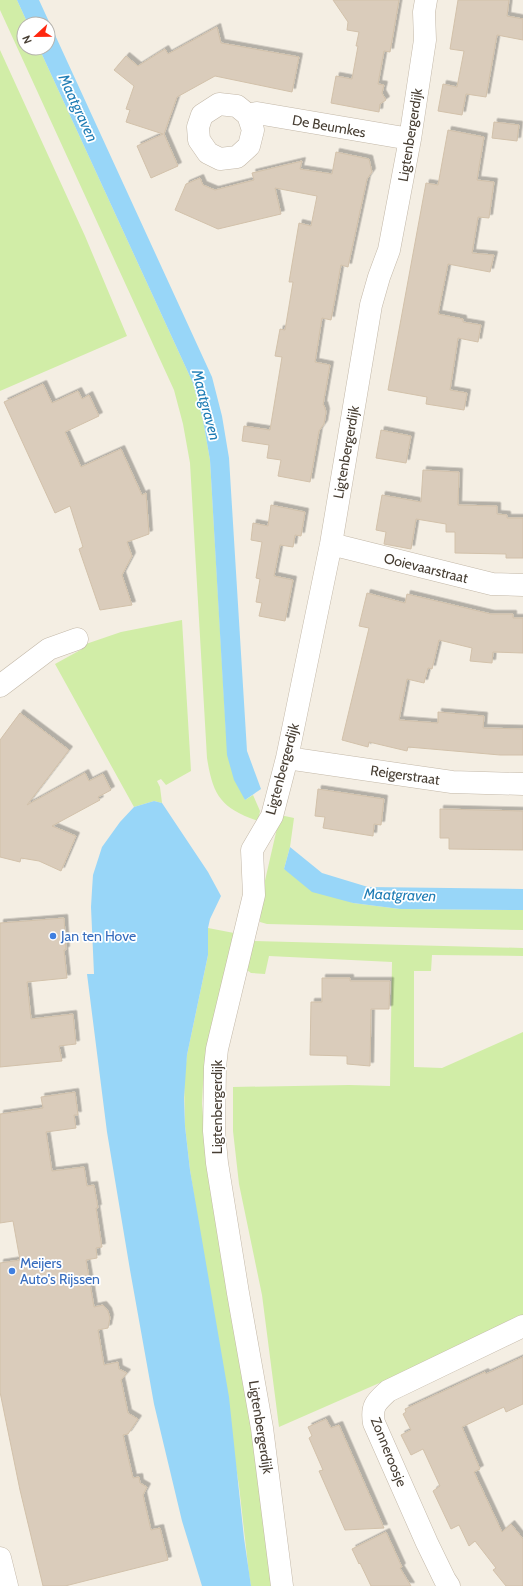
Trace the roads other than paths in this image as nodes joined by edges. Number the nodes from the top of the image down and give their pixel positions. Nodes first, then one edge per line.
1 (426, 0) edge
2 (248, 115) dead end
3 (410, 140) junction
4 (330, 544) junction
5 (523, 585) edge
6 (76, 639) dead end
7 (0, 686) edge
8 (287, 758) junction
9 (523, 784) edge
10 (523, 1326) edge
11 (282, 1586) edge
12 (449, 1586) edge

1 - 3 street, Ligtenbergerdijk
2 - 3 street, De Beumkes
3 - 4 street, Ligtenbergerdijk
4 - 5 street, Ooievaarstraat
4 - 8 street, Ligtenbergerdijk
6 - 7 street
8 - 9 street, Reigerstraat
8 - 11 street, Ligtenbergerdijk
10 - 12 street, Zonneroosje

